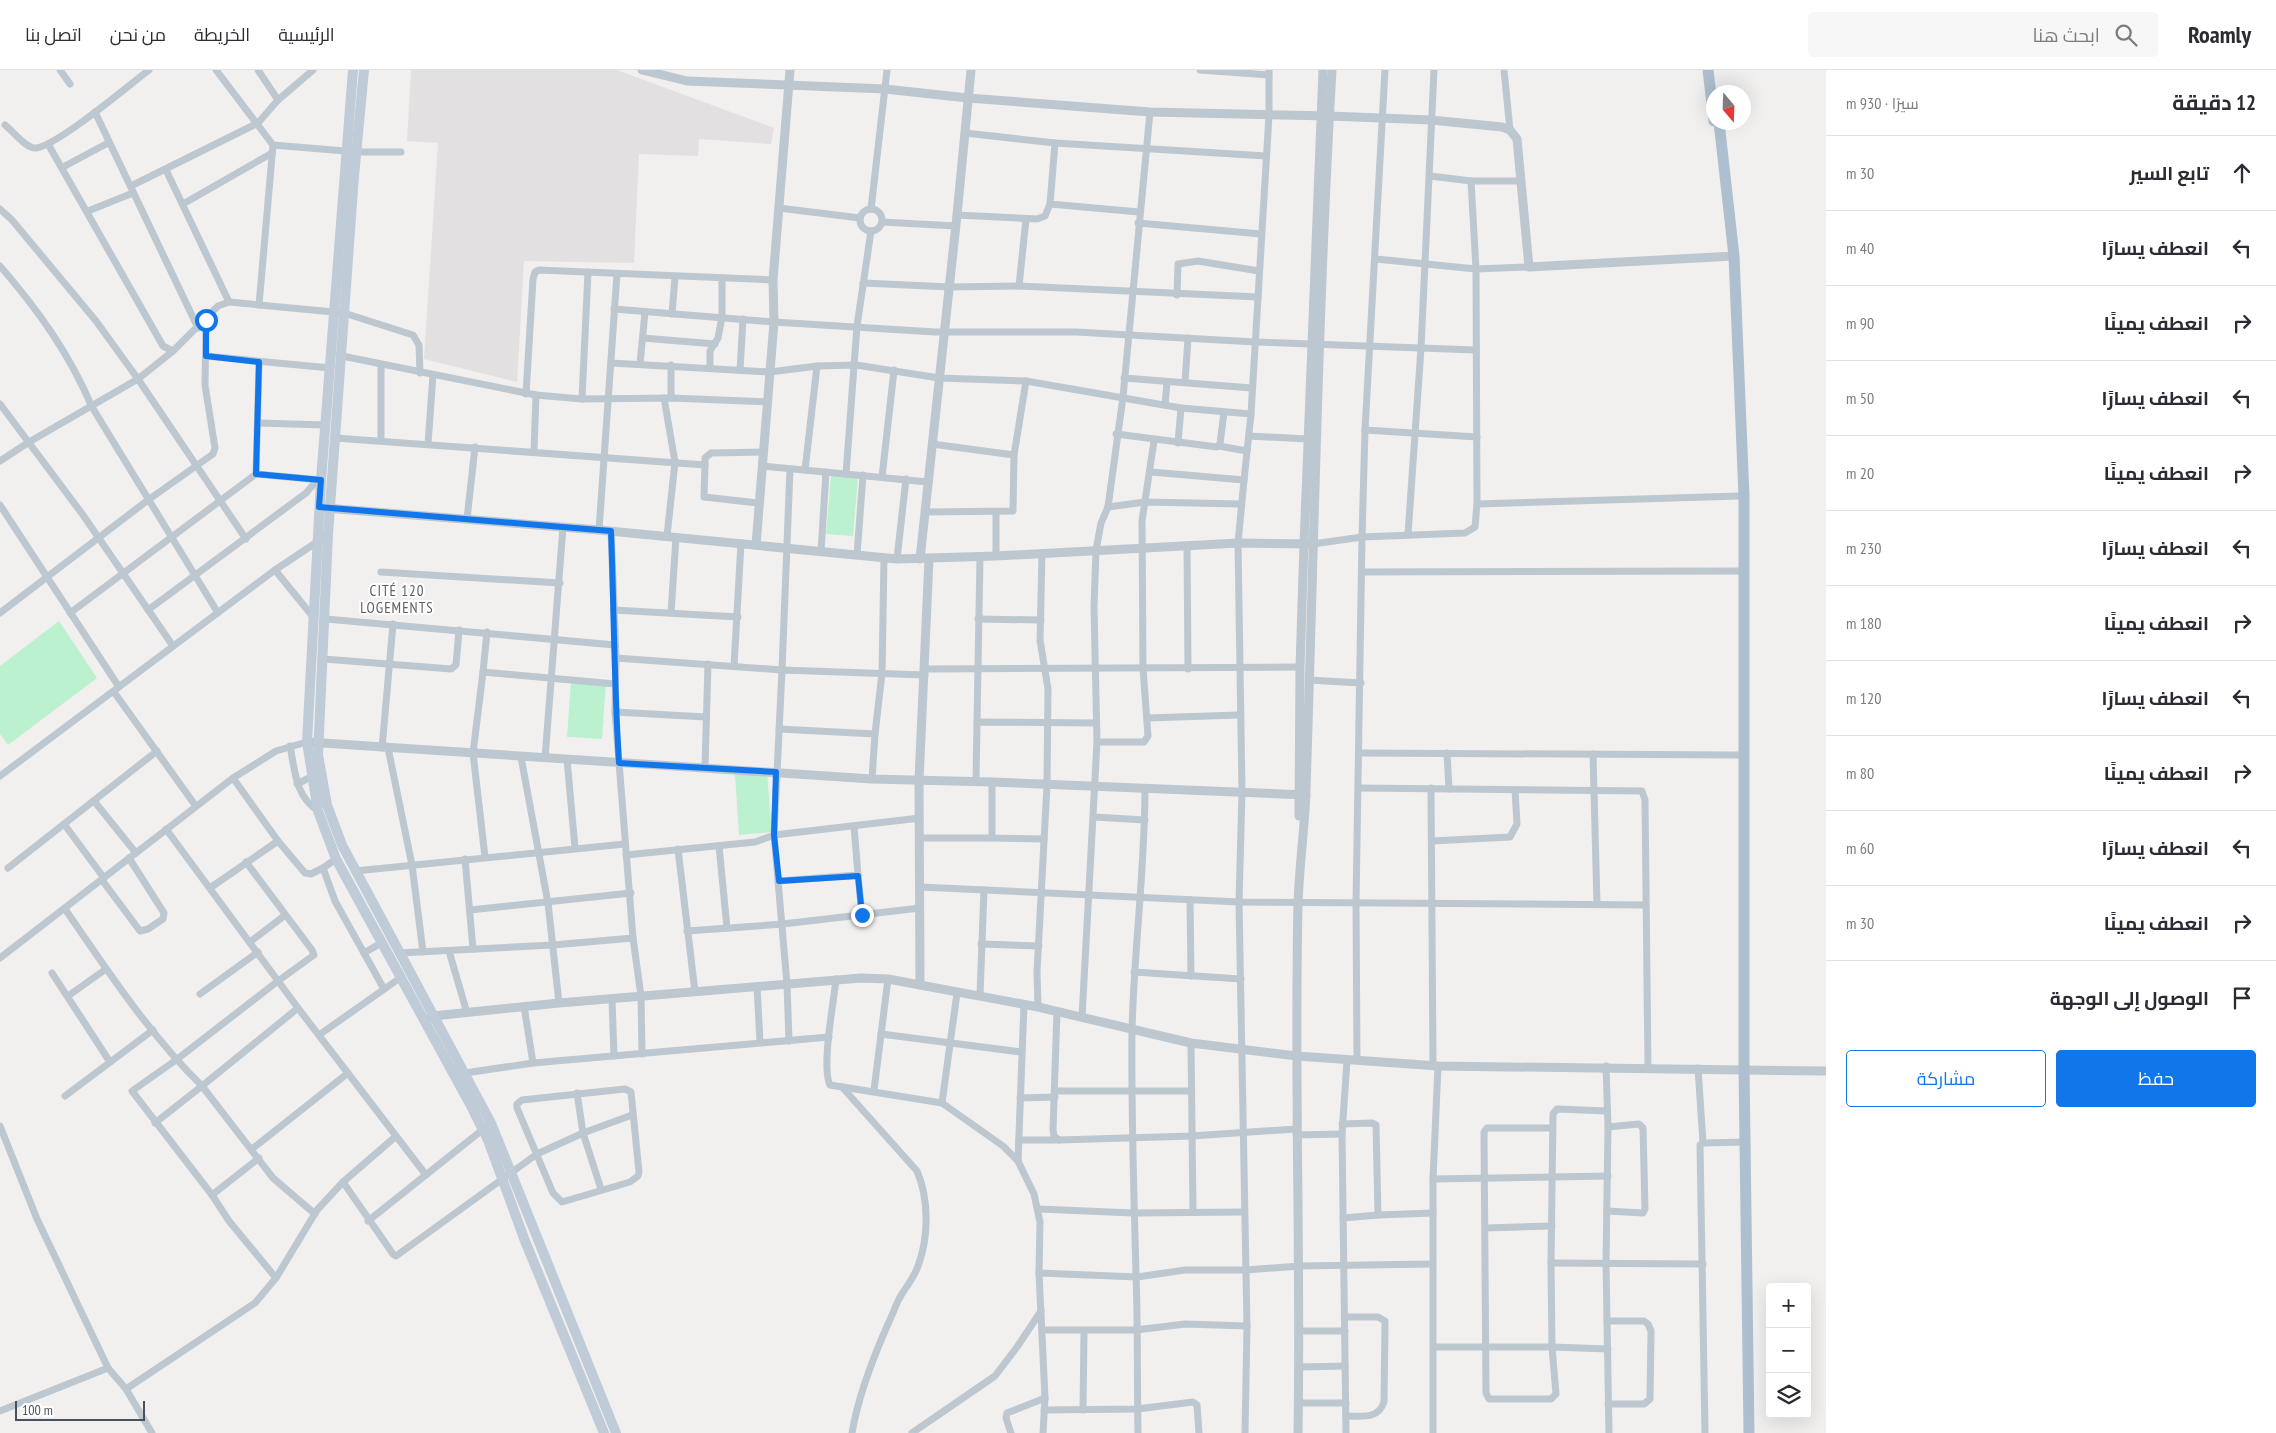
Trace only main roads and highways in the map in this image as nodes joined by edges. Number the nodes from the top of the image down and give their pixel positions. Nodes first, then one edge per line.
1 (353, 70) edge
2 (364, 70) edge
3 (1708, 70) edge
4 (1713, 70) edge
5 (1710, 85) edge
6 (1715, 85) edge
7 (1715, 130) edge
8 (1720, 130) edge
9 (352, 151) junction
10 (1732, 256) junction
11 (339, 312) junction
12 (429, 1019) junction
13 (1741, 1069) junction
14 (487, 1126) junction
15 (1742, 1142) junction
16 (547, 1263) junction
17 (536, 1268) junction
18 (604, 1433) edge
19 (616, 1433) edge
20 (1743, 1433) edge
21 (1749, 1433) edge

1 - 9 main road
2 - 9 main road
3 - 5 main road
4 - 6 main road
7 - 10 main road
8 - 10 main road
9 - 11 main road
10 - 13 main road
10 - 13 main road
11 - 12 main road
11 - 12 main road
12 - 14 main road
12 - 14 main road
13 - 15 main road
14 - 16 main road
14 - 17 main road
15 - 20 main road
15 - 21 main road
16 - 17 main road
16 - 19 main road
17 - 18 main road

